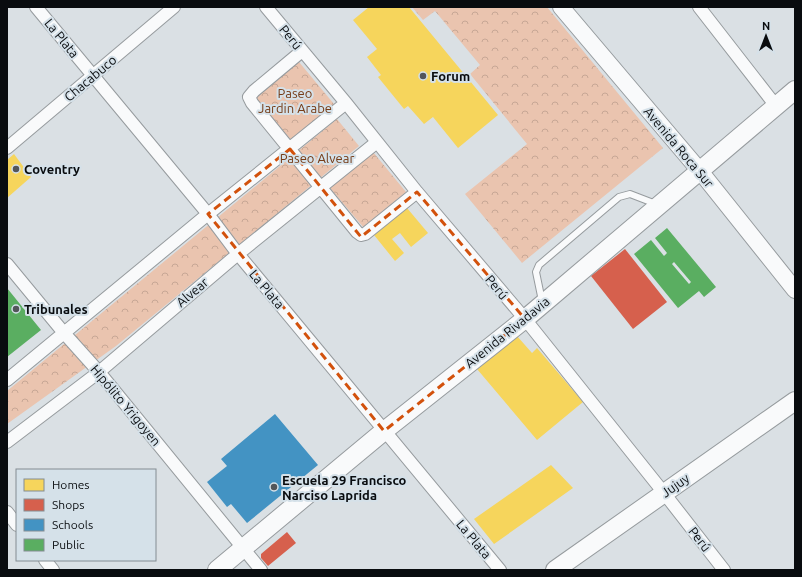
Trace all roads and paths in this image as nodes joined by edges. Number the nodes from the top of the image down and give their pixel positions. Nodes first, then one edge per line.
1 (36, 7) edge
2 (174, 7) edge
3 (266, 7) edge
4 (561, 7) edge
5 (699, 7) edge
6 (302, 51) junction
7 (93, 76) junction
8 (795, 90) edge
9 (346, 103) junction
10 (776, 106) junction
11 (377, 142) junction
12 (7, 148) edge
13 (290, 149) junction
14 (700, 171) junction
15 (321, 187) junction
16 (417, 192) junction
17 (659, 206) junction
18 (208, 214) junction
19 (238, 254) junction
20 (7, 264) edge
21 (795, 290) edge
22 (543, 303) junction
23 (524, 319) junction
24 (64, 333) junction
25 (99, 372) junction
26 (7, 380) edge
27 (795, 401) edge
28 (384, 431) junction
29 (7, 442) edge
30 (664, 493) junction
31 (7, 512) edge
32 (16, 524) edge
33 (243, 548) junction
34 (46, 561) edge
35 (53, 570) edge
36 (216, 570) edge
37 (261, 570) edge
38 (500, 570) edge
39 (555, 570) edge
40 (724, 570) edge

1 - 7 street, La Plata
2 - 7 street, Chacabuco
3 - 6 street, Perú
4 - 14 main road, Avenida Roca Sur
5 - 10 street
6 - 9 street, Perú
6 - 13 street
7 - 12 street, Chacabuco
7 - 18 street, La Plata
8 - 10 main road, Avenida Rivadavia
9 - 11 street, Perú
9 - 13 street
10 - 14 main road, Avenida Rivadavia
11 - 15 street, Alvear
11 - 16 street, Perú
13 - 15 street
13 - 18 street
14 - 17 main road, Avenida Rivadavia
14 - 21 main road, Avenida Roca Sur
15 - 16 street
15 - 19 street, Alvear
16 - 23 street, Perú
17 - 22 main road, Avenida Rivadavia
17 - 22 lane
18 - 19 street, La Plata
18 - 24 street
19 - 25 street, Alvear
19 - 28 street, La Plata
20 - 24 street, Hipólito Yrigoyen
22 - 23 main road, Avenida Rivadavia
23 - 28 main road, Avenida Rivadavia
23 - 30 street, Perú
24 - 25 street, Hipólito Yrigoyen
24 - 26 street
25 - 29 street, Alvear
25 - 33 street, Hipólito Yrigoyen
27 - 30 main road, Jujuy
28 - 33 main road, Avenida Rivadavia
28 - 38 street, La Plata
30 - 39 main road, Jujuy
30 - 40 street, Perú
31 - 32 street
33 - 36 main road, Avenida Rivadavia
33 - 37 street, Hipólito Yrigoyen
34 - 35 street

